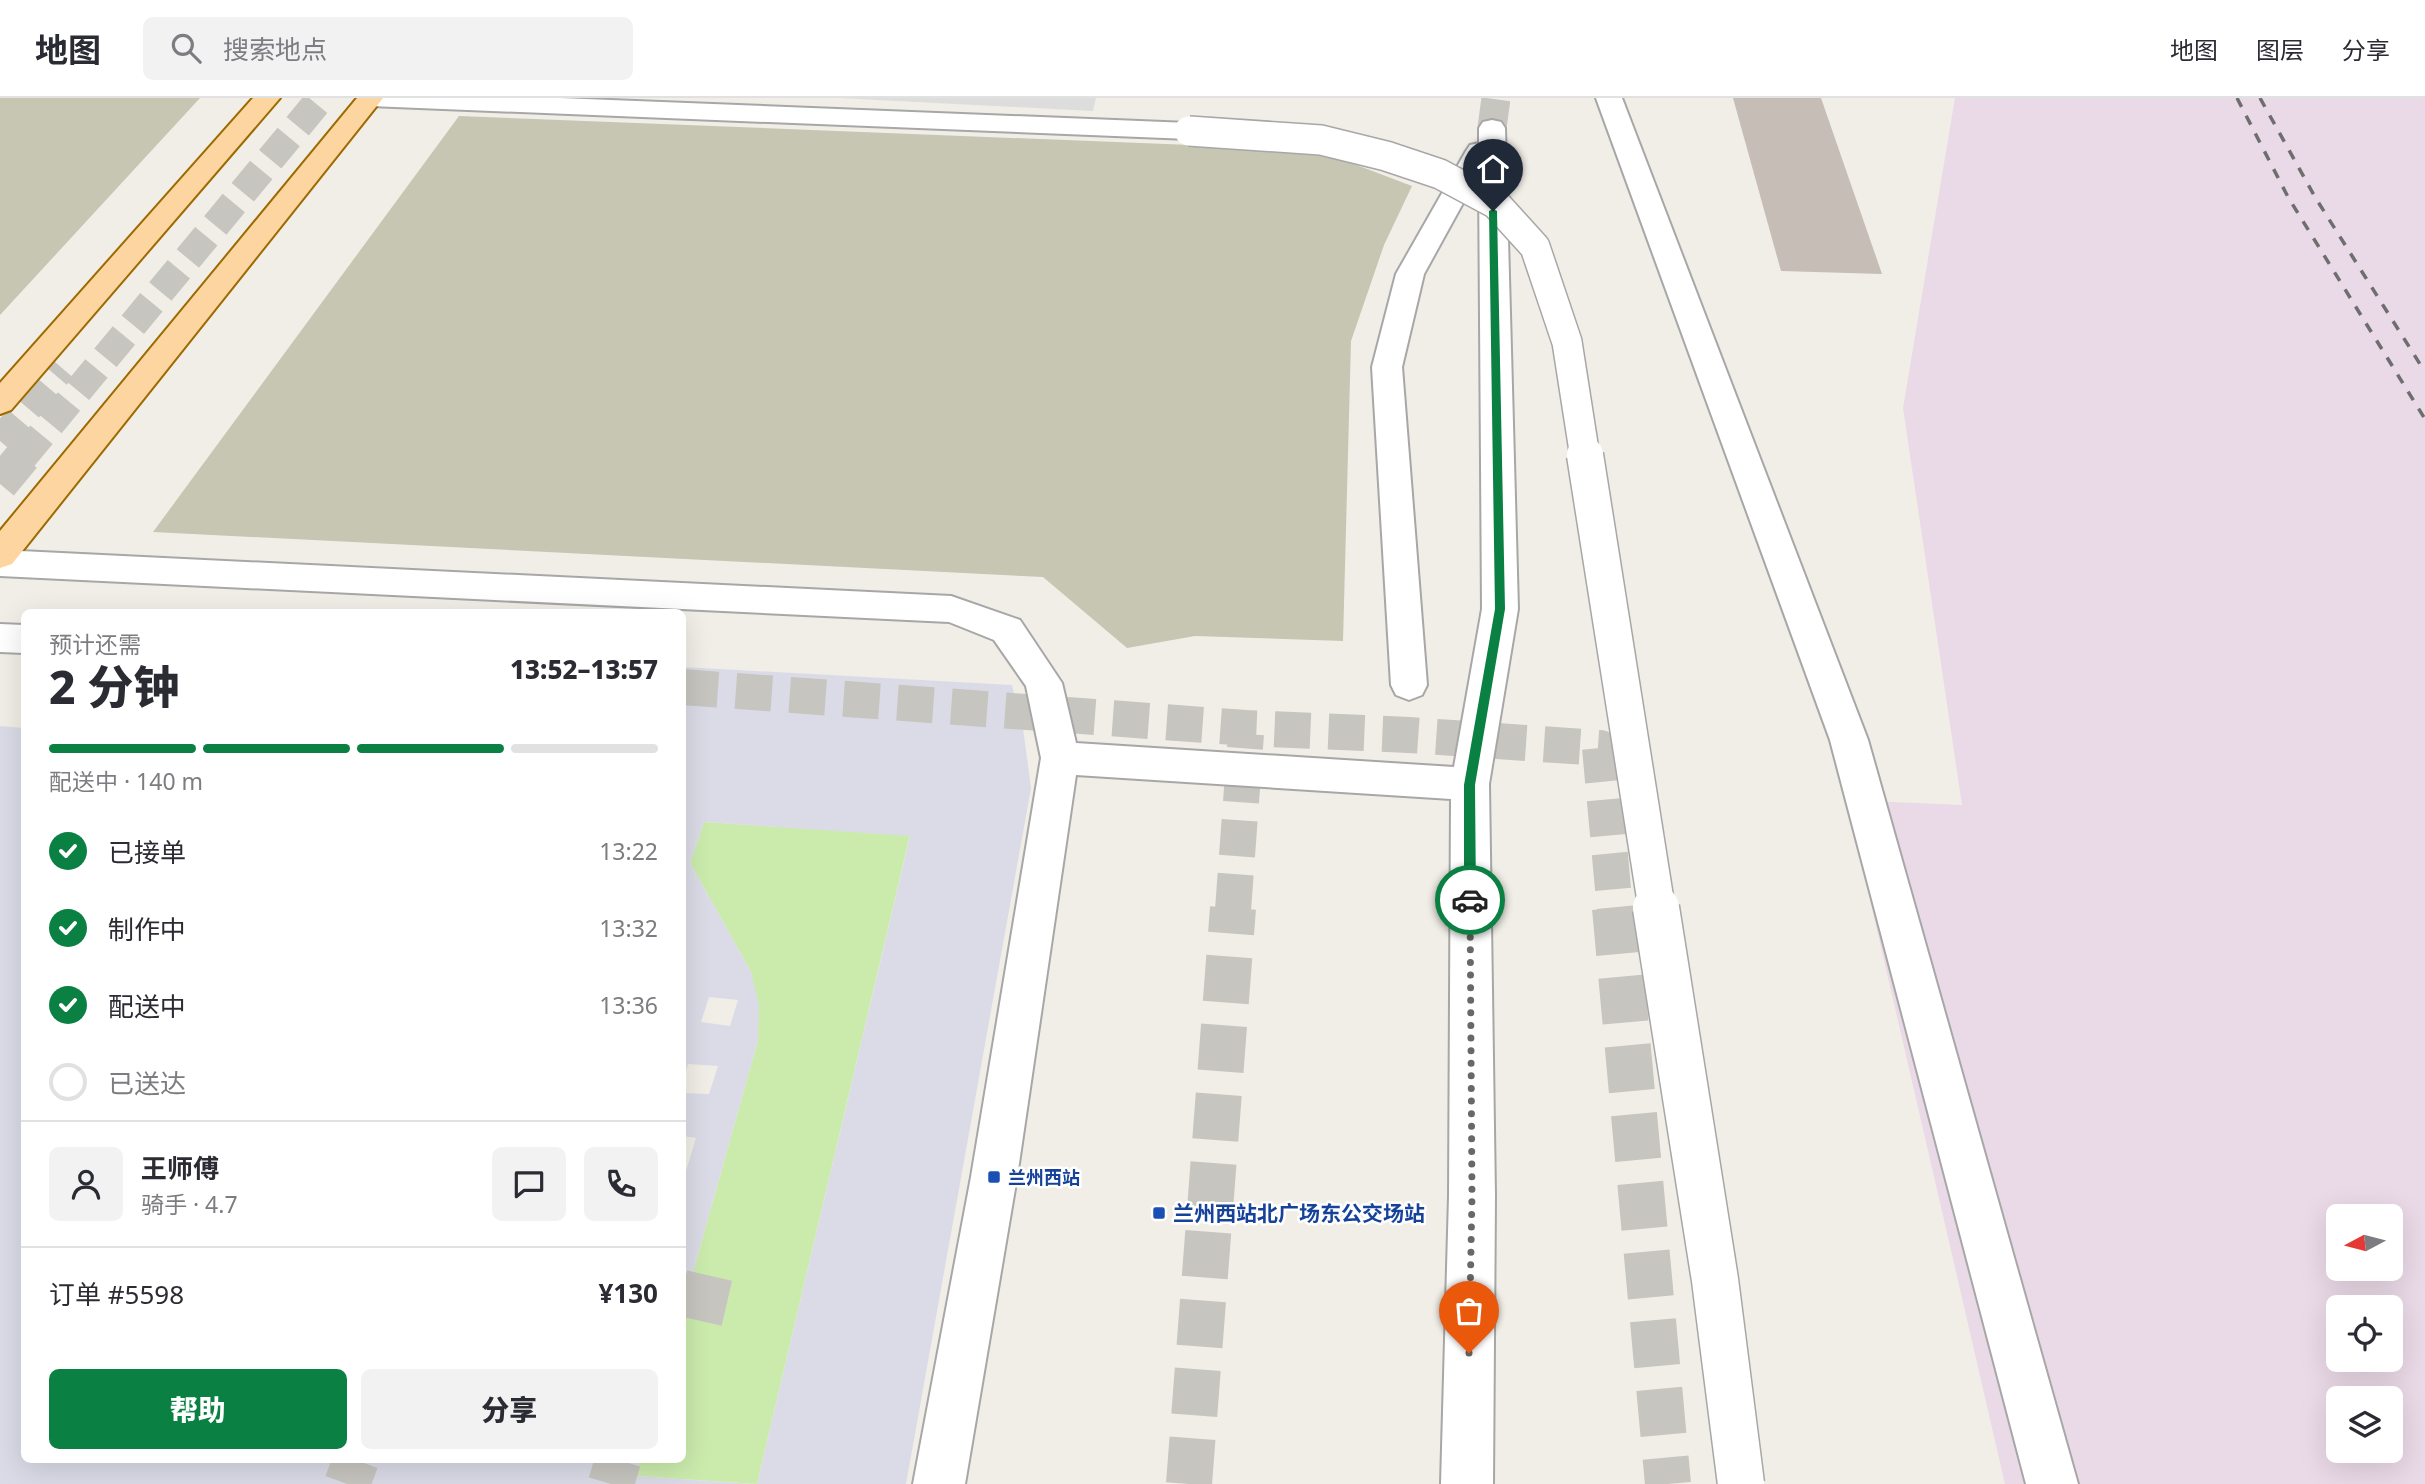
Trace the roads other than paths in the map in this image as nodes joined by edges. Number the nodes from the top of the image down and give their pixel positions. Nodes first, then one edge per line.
1 (267, 98) edge
2 (370, 98) edge
3 (1609, 98) edge
4 (0, 403) edge
5 (0, 555) edge
6 (0, 564) edge
7 (0, 638) edge
8 (21, 639) edge
9 (1409, 685) dead end
10 (1060, 758) junction
11 (1470, 785) junction
12 (939, 1484) edge
13 (1467, 1484) edge
14 (1741, 1484) edge
15 (2052, 1484) edge

1 - 4 main road
2 - 5 main road
2 - 14 lane, bridge
3 - 15 lane
6 - 10 lane
7 - 8 lane
9 - 11 lane
10 - 11 lane
10 - 12 lane
11 - 13 lane

